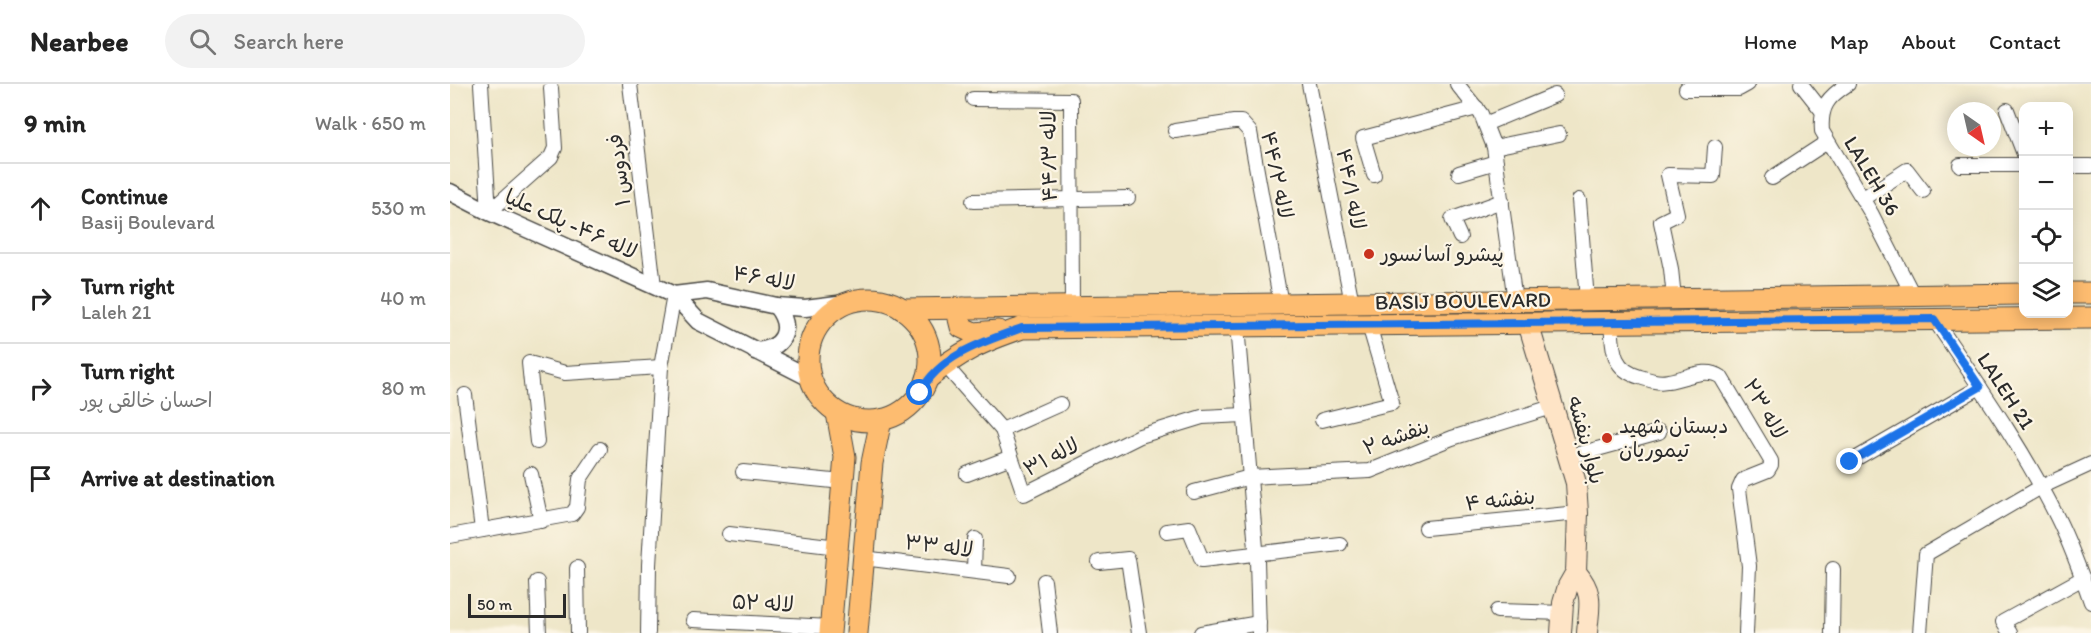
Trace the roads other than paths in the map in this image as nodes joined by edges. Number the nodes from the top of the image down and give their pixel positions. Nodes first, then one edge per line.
1 (481, 84) edge
2 (630, 84) edge
3 (1309, 84) edge
4 (1457, 84) edge
5 (1748, 84) edge
6 (1801, 84) edge
7 (1848, 84) edge
8 (551, 88) dead end
9 (1686, 89) dead end
10 (1555, 95) dead end
11 (973, 99) dead end
12 (1477, 108) junction
13 (2007, 110) dead end
14 (1823, 112) junction
15 (1485, 124) junction
16 (1175, 131) dead end
17 (1559, 134) dead end
18 (2019, 141) edge
19 (1827, 142) junction
20 (1494, 147) junction
21 (1715, 147) dead end
22 (1496, 162) junction
23 (1960, 165) dead end
24 (2019, 165) edge
25 (2073, 166) edge
26 (2091, 166) edge
27 (1459, 173) dead end
28 (1374, 175) dead end
29 (1772, 178) dead end
30 (1923, 191) dead end
31 (450, 192) edge
32 (1128, 198) dead end
33 (1071, 199) junction
34 (1862, 199) junction
35 (1579, 200) dead end
36 (973, 201) dead end
37 (1502, 201) junction
38 (489, 212) junction
39 (1460, 237) dead end
40 (654, 286) junction
41 (2019, 294) edge
42 (674, 295) junction
43 (1913, 295) junction
44 (1674, 298) junction
45 (1587, 300) junction
46 (1515, 301) junction
47 (846, 303) junction
48 (1352, 303) junction
49 (1281, 304) junction
50 (776, 306) junction
51 (1072, 307) junction
52 (963, 308) junction
53 (902, 309) junction
54 (2091, 318) edge
55 (1934, 319) junction
56 (1611, 322) junction
57 (1528, 323) junction
58 (1370, 325) junction
59 (1237, 326) junction
60 (1022, 328) junction
61 (755, 351) junction
62 (945, 365) junction
63 (661, 367) junction
64 (810, 378) junction
65 (927, 379) junction
66 (1980, 387) junction
67 (465, 395) dead end
68 (1060, 404) dead end
69 (1552, 407) junction
70 (837, 413) junction
71 (1244, 415) junction
72 (881, 420) junction
73 (1322, 420) dead end
74 (1002, 430) junction
75 (1659, 432) dead end
76 (537, 442) dead end
77 (600, 449) dead end
78 (845, 457) junction
79 (1011, 457) junction
80 (1568, 457) junction
81 (1850, 462) dead end
82 (872, 463) junction
83 (2091, 464) edge
84 (743, 472) dead end
85 (531, 474) dead end
86 (967, 474) dead end
87 (1250, 477) junction
88 (843, 482) junction
89 (2041, 487) junction
90 (1194, 492) dead end
91 (1578, 513) junction
92 (541, 521) junction
93 (1426, 528) dead end
94 (482, 530) junction
95 (1167, 531) dead end
96 (729, 534) dead end
97 (450, 536) edge
98 (975, 539) dead end
99 (1340, 544) dead end
100 (838, 547) junction
101 (1256, 553) junction
102 (863, 558) junction
103 (1099, 562) dead end
104 (578, 568) dead end
105 (1833, 569) dead end
106 (974, 571) junction
107 (1576, 572) junction
108 (1009, 576) dead end
109 (2083, 578) junction
110 (1044, 581) dead end
111 (537, 582) dead end
112 (2091, 602) edge
113 (1497, 611) dead end
114 (1563, 613) junction
115 (693, 620) dead end
116 (1259, 628) edge
117 (831, 630) edge
118 (539, 633) edge
119 (578, 633) edge
120 (648, 633) edge
121 (857, 633) edge
122 (1050, 633) edge
123 (1139, 633) edge
124 (1202, 633) edge
125 (1561, 633) edge
126 (1587, 633) edge
127 (1746, 633) edge
128 (1832, 633) edge
129 (1920, 633) edge
130 (2010, 633) edge

1 - 38 street
2 - 40 street, فردوس ۱
3 - 48 street, لاله ۴۴/۱
4 - 12 street
5 - 9 street
6 - 14 street
7 - 14 street
8 - 38 street
10 - 15 street
11 - 33 street, لاله ۴۴/۳
12 - 15 street
12 - 28 street
13 - 18 street
14 - 19 street, LALEH 36
15 - 20 street
16 - 49 street, لاله ۴۴/۲
17 - 20 street
19 - 29 street
19 - 34 street, LALEH 36
20 - 22 street
21 - 44 street
22 - 27 street
22 - 37 street
23 - 24 street
25 - 26 street
30 - 34 street
31 - 38 street, لاله ۴۶- پلک علیا
32 - 33 street
33 - 36 street
33 - 51 street, لاله ۴۴/۳
34 - 43 street, LALEH 36
35 - 45 street
37 - 39 street
37 - 46 street
38 - 40 street, لاله ۴۶- پلک علیا
40 - 42 street, لاله ۴۶- پلک علیا
41 - 43 main road, BASIJ BOULEVARD
42 - 50 street, لاله ۴۶
42 - 61 street
42 - 63 street
43 - 44 main road, BASIJ BOULEVARD
44 - 45 main road, BASIJ BOULEVARD
45 - 46 main road, BASIJ BOULEVARD
46 - 48 main road, BASIJ BOULEVARD
47 - 50 street, لاله ۴۶
47 - 53 main road
47 - 64 main road
48 - 49 main road, BASIJ BOULEVARD
49 - 51 main road, BASIJ BOULEVARD
50 - 61 street
51 - 52 main road, BASIJ BOULEVARD
52 - 53 main road, BASIJ BOULEVARD
52 - 60 main road
53 - 65 main road
54 - 55 main road, BASIJ BOULEVARD
55 - 56 main road, BASIJ BOULEVARD
55 - 66 street, LALEH 21
56 - 57 main road, BASIJ BOULEVARD
56 - 127 street, لاله ۲۳
57 - 58 main road, BASIJ BOULEVARD
57 - 69 main road, بلوار بنفشه
58 - 59 main road, BASIJ BOULEVARD
58 - 73 street
59 - 60 main road, BASIJ BOULEVARD
59 - 71 street
60 - 62 main road, BASIJ BOULEVARD
61 - 64 street
62 - 65 main road, BASIJ BOULEVARD
62 - 74 street, لاله ۳۱
63 - 76 street
63 - 120 street
64 - 70 main road
65 - 72 main road
66 - 81 street
66 - 89 street, LALEH 21
67 - 94 street
68 - 74 street
69 - 80 main road, بلوار بنفشه
69 - 87 street, بنفشه ۲
70 - 72 main road
70 - 78 main road
71 - 79 street, لاله ۳۱
71 - 87 street
72 - 82 main road
74 - 79 street, لاله ۳۱
75 - 80 street
77 - 92 street
78 - 82 main road
78 - 88 main road
79 - 86 street
80 - 91 main road, بلوار بنفشه
82 - 102 main road
83 - 89 street
84 - 88 street
85 - 92 street
87 - 90 street, بنفشه ۲
87 - 101 street
88 - 100 main road
89 - 109 street, LALEH 21
89 - 129 street
91 - 93 street, بنفشه ۴
91 - 107 main road, بلوار بنفشه
92 - 94 street
94 - 97 street
95 - 101 street
96 - 100 street
98 - 106 street
99 - 101 street
100 - 117 main road
101 - 116 street
102 - 106 street, لاله ۳۳
102 - 121 main road
103 - 123 street
104 - 119 street
105 - 128 street
106 - 108 street, لاله ۳۳
107 - 114 main road, بلوار بنفشه
107 - 126 main road
109 - 112 street, LALEH 21
109 - 130 street
110 - 122 street
111 - 118 street
113 - 114 street
114 - 125 main road, بلوار بنفشه
115 - 117 street, لاله ۵۲
116 - 124 street

